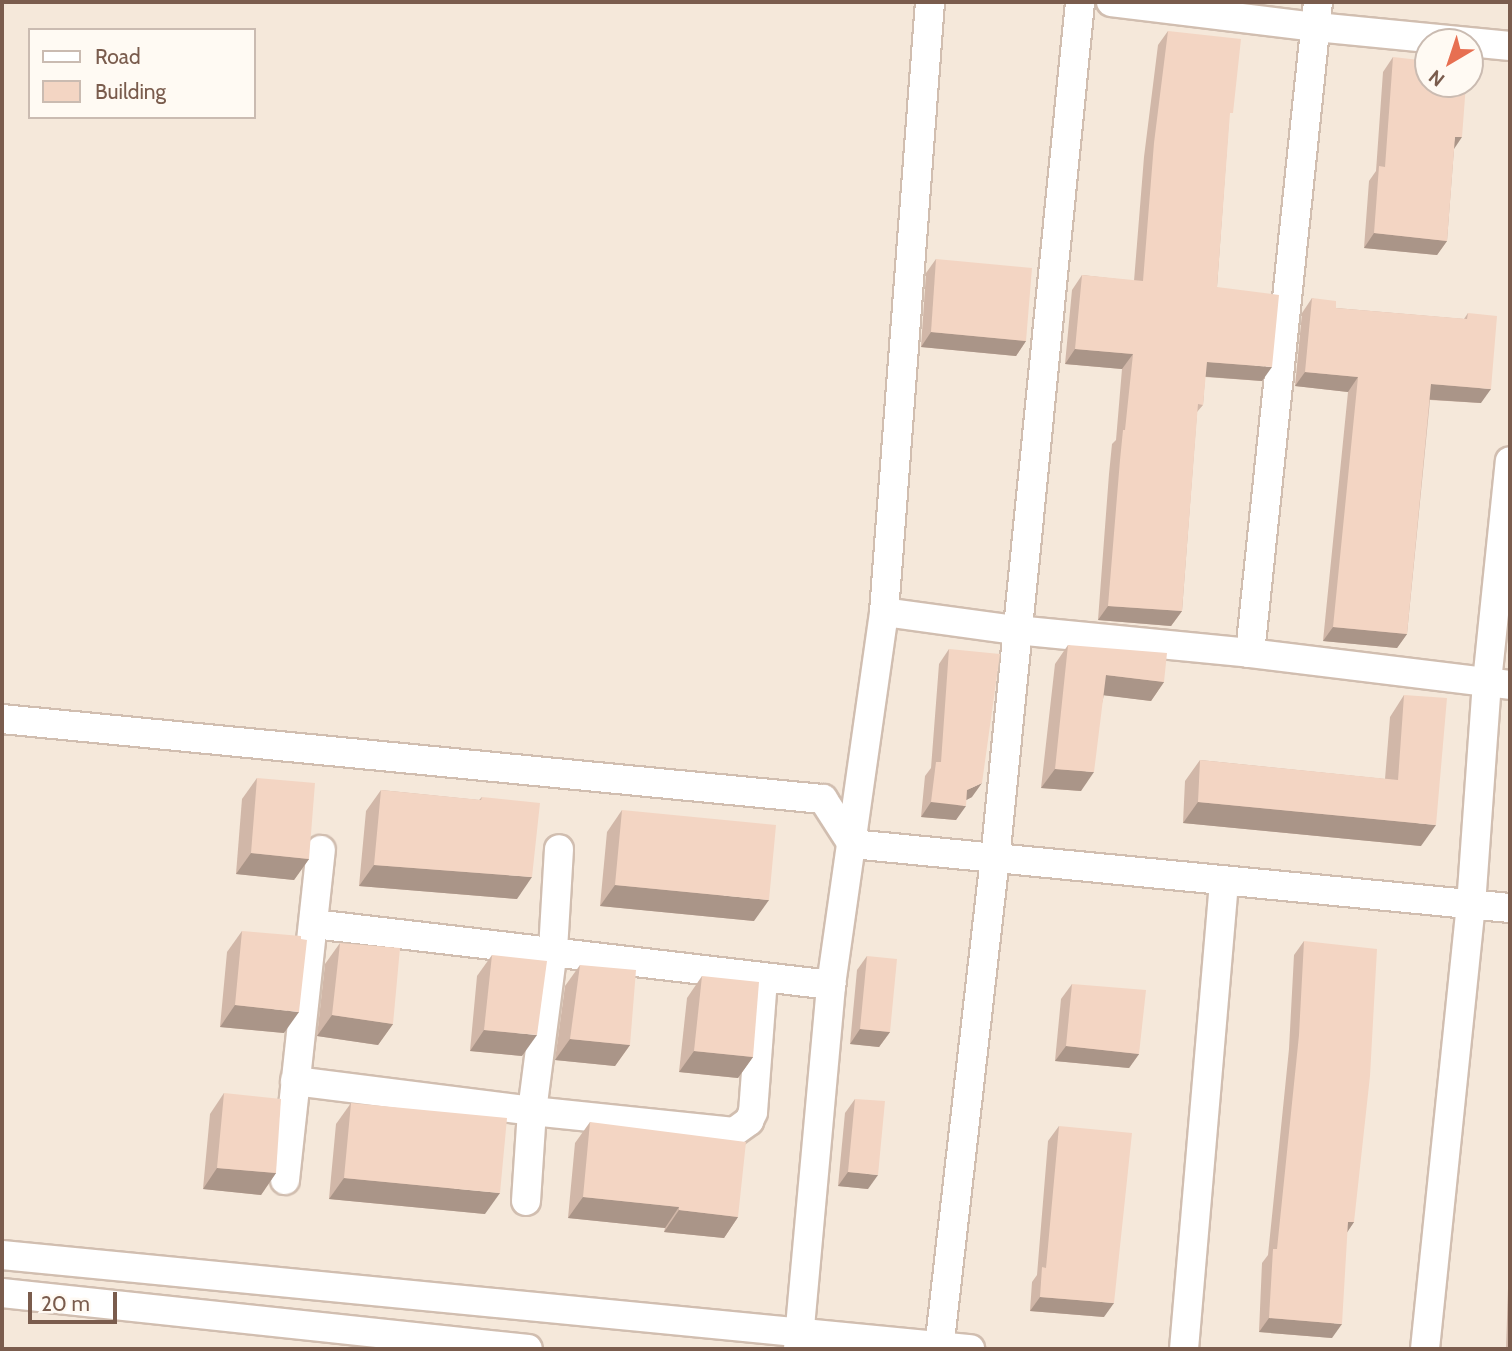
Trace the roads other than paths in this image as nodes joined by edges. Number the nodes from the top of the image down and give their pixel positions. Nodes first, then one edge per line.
1 (930, 2) edge
2 (1080, 2) edge
3 (1111, 2) edge
4 (1317, 14) edge
5 (1510, 46) edge
6 (1510, 461) edge
7 (884, 612) junction
8 (1016, 631) junction
9 (1250, 653) junction
10 (1499, 683) edge
11 (2, 719) edge
12 (852, 844) junction
13 (321, 849) dead end
14 (559, 849) dead end
15 (995, 860) junction
16 (1224, 881) junction
17 (1471, 905) junction
18 (1510, 908) edge
19 (314, 924) junction
20 (553, 950) junction
21 (762, 979) junction
22 (831, 985) junction
23 (295, 1081) junction
24 (532, 1111) junction
25 (285, 1180) dead end
26 (526, 1201) dead end
27 (2, 1255) edge
28 (2, 1293) edge
29 (798, 1340) edge
30 (939, 1347) edge
31 (528, 1349) edge
32 (970, 1349) edge
33 (1184, 1349) edge
34 (1425, 1349) edge

1 - 7 street
2 - 8 street
3 - 4 street
4 - 5 street
4 - 9 street
6 - 10 street
7 - 8 street
7 - 12 street
8 - 9 street
8 - 15 street
9 - 10 street
10 - 17 street
11 - 12 street
12 - 15 street
12 - 22 street
13 - 19 street
14 - 20 street
15 - 16 street
15 - 30 street
16 - 17 street
16 - 33 street
17 - 18 street
17 - 34 street
19 - 20 street
19 - 23 street
20 - 21 street
20 - 24 street
21 - 22 street
21 - 24 street
22 - 29 street
23 - 24 street
23 - 25 street
24 - 26 street
27 - 29 street
28 - 31 street
29 - 30 street
30 - 32 street

